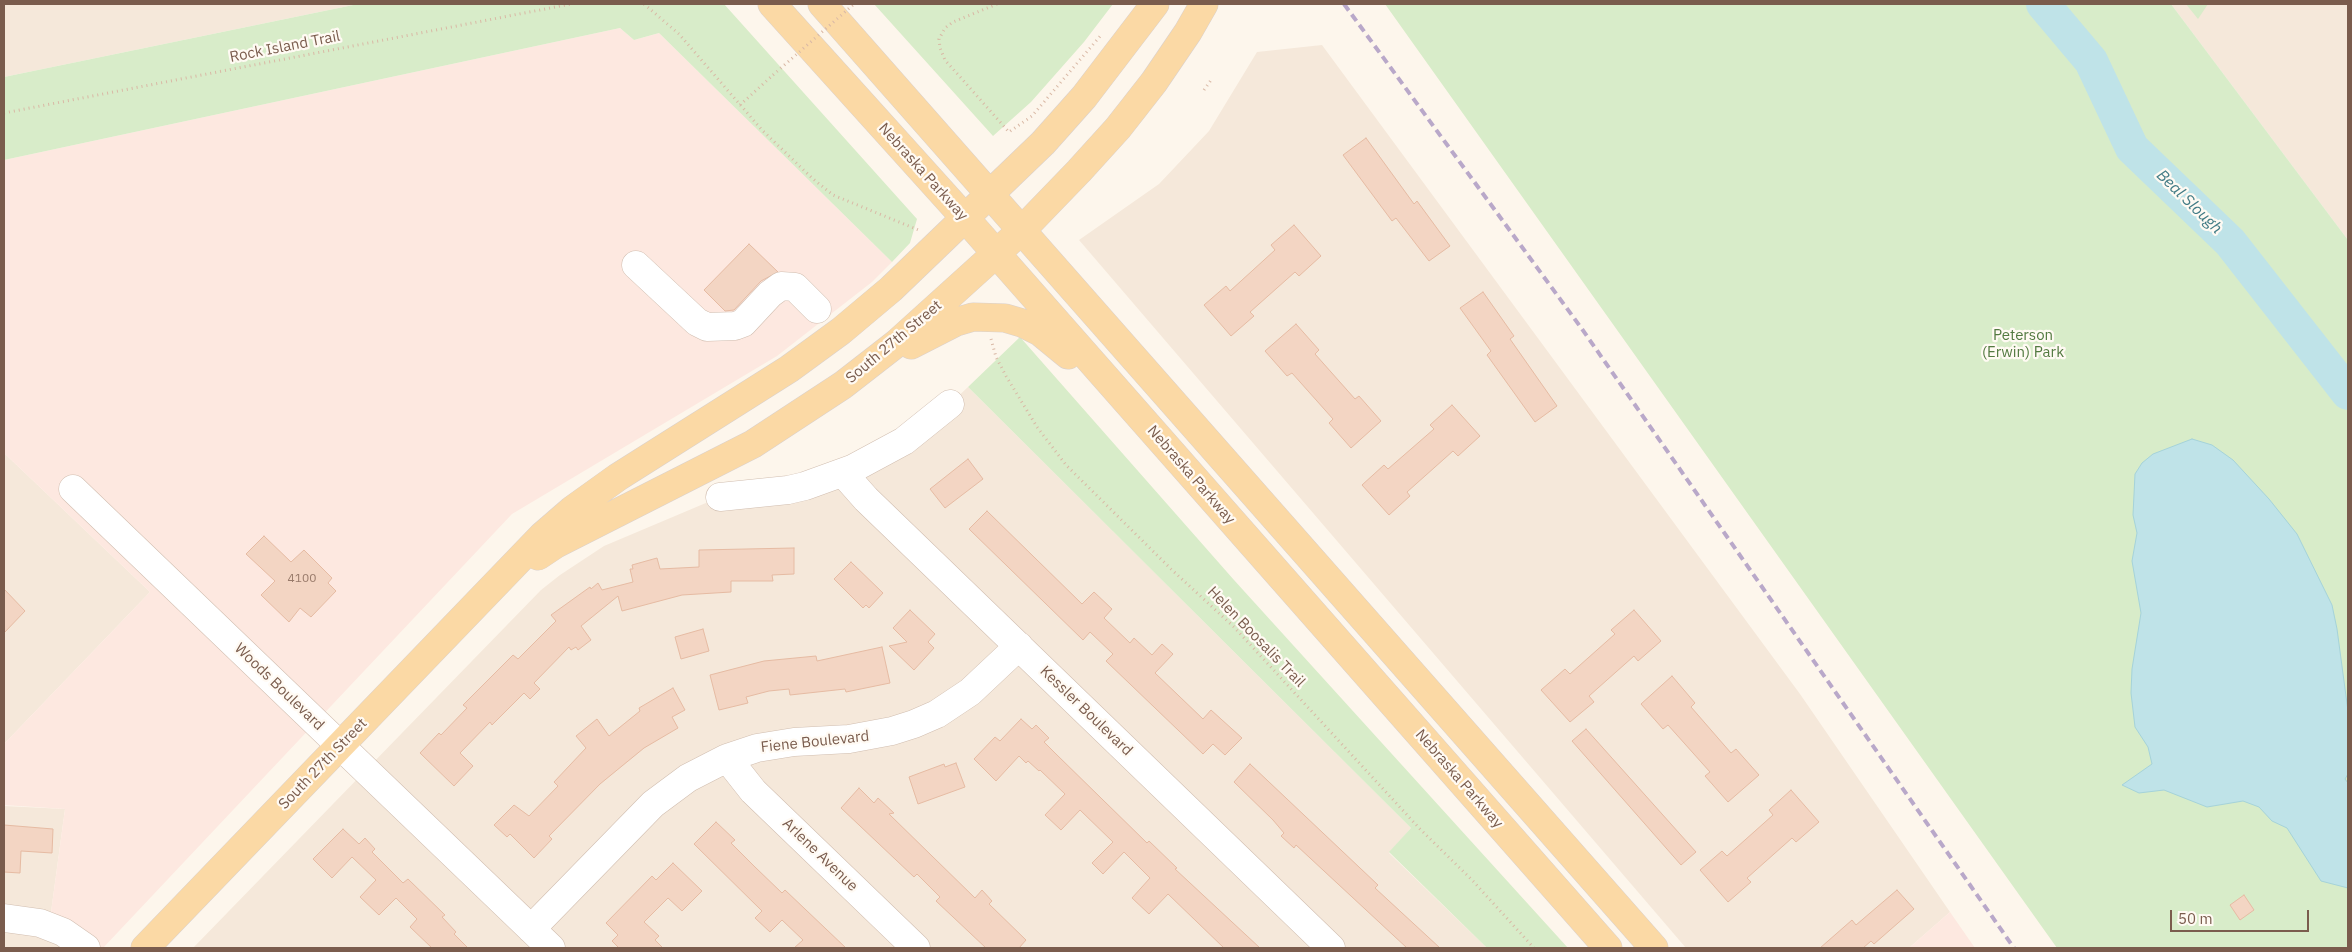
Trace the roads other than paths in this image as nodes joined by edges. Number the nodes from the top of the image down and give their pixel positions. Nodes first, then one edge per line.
1 (772, 4) edge
2 (822, 4) edge
3 (1155, 4) edge
4 (1204, 4) edge
5 (990, 194) junction
6 (965, 218) junction
7 (1022, 230) junction
8 (996, 254) junction
9 (636, 265) dead end
10 (663, 265) dead end
11 (817, 309) dead end
12 (735, 326) junction
13 (857, 374) junction
14 (950, 404) dead end
15 (673, 440) junction
16 (843, 473) junction
17 (1197, 482) junction
18 (72, 489) dead end
19 (720, 497) dead end
20 (647, 498) junction
21 (501, 580) junction
22 (1019, 646) junction
23 (340, 746) junction
24 (727, 758) junction
25 (4, 918) edge
26 (531, 929) junction
27 (86, 948) edge
28 (145, 948) edge
29 (551, 948) edge
30 (916, 948) edge
31 (1331, 948) edge
32 (1608, 948) edge
33 (1654, 948) edge

1 - 6 main road, Nebraska Parkway
2 - 5 main road
3 - 5 main road, South 27th Street
4 - 7 main road, South 27th Street
5 - 6 main road, South 27th Street
5 - 7 main road
6 - 8 main road, Nebraska Parkway
6 - 15 main road, South 27th Street
7 - 8 main road, South 27th Street
7 - 33 main road
8 - 13 main road, South 27th Street
8 - 17 main road, Nebraska Parkway
9 - 12 street
10 - 12 street
11 - 12 street
13 - 17 main road
13 - 20 main road, South 27th Street
14 - 16 street
15 - 20 main road
15 - 21 main road, South 27th Street
16 - 19 street
16 - 22 street, Kessler Boulevard
17 - 32 main road, Nebraska Parkway
18 - 23 street, Woods Boulevard
20 - 21 main road, South 27th Street
21 - 23 main road, South 27th Street
22 - 24 street, Fiene Boulevard
22 - 31 street, Kessler Boulevard
23 - 26 street, Woods Boulevard
23 - 28 main road, South 27th Street
24 - 26 street, Fiene Boulevard
24 - 30 street, Arlene Avenue
25 - 27 street
26 - 29 street, Woods Boulevard

